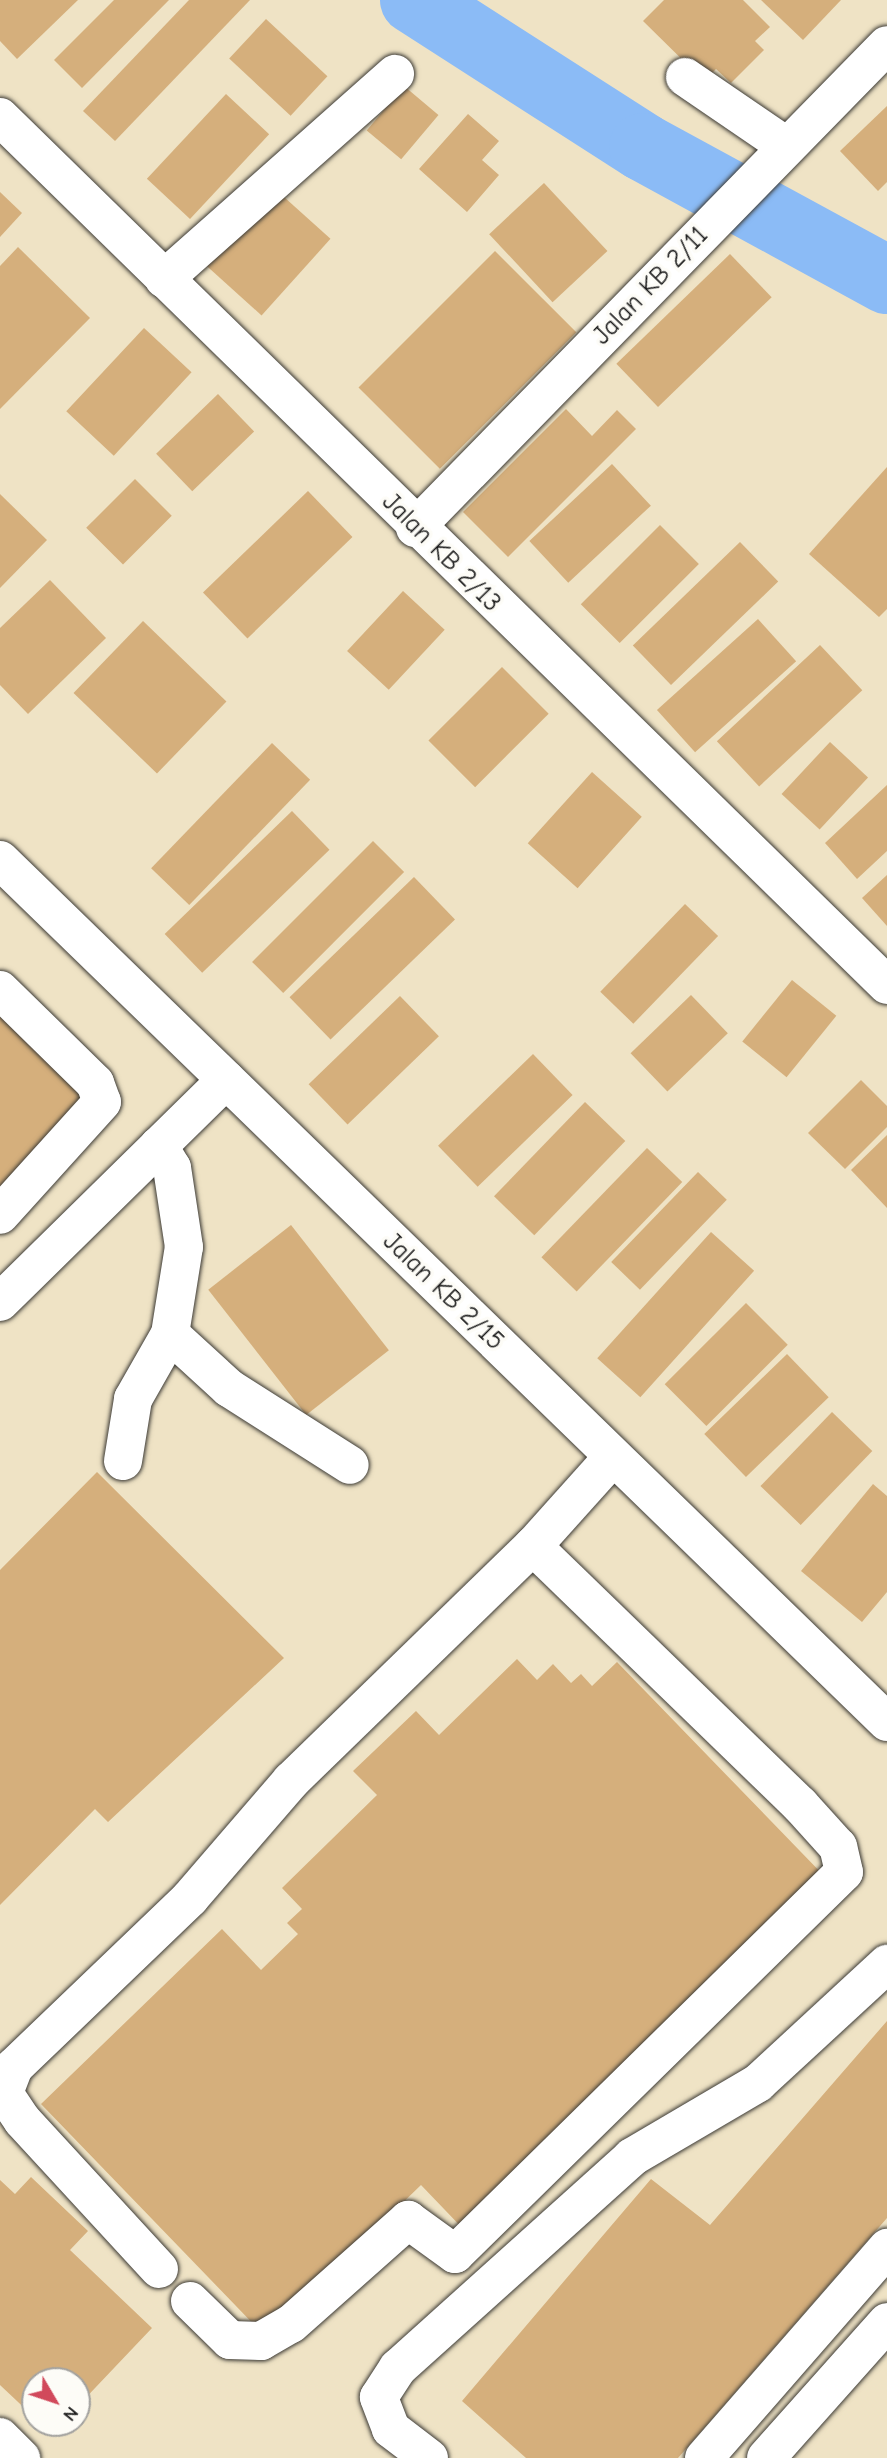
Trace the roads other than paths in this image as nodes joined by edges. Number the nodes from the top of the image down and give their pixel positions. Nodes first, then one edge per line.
1 (887, 45) edge
2 (395, 74) dead end
3 (685, 77) dead end
4 (0, 117) edge
5 (781, 153) junction
6 (164, 279) junction
7 (415, 528) junction
8 (0, 860) edge
9 (885, 979) edge
10 (0, 990) edge
11 (226, 1080) junction
12 (159, 1146) junction
13 (0, 1214) edge
14 (0, 1302) edge
15 (170, 1335) junction
16 (611, 1459) junction
17 (123, 1461) dead end
18 (350, 1465) dead end
19 (533, 1546) junction
20 (887, 1722) edge
21 (887, 1964) edge
22 (887, 2248) edge
23 (159, 2269) dead end
24 (191, 2301) dead end
25 (887, 2322) edge
26 (0, 2437) edge
27 (21, 2458) edge
28 (429, 2458) edge
29 (705, 2458) edge
30 (766, 2458) edge

1 - 5 street, Jalan KB 2/11
2 - 6 street
3 - 5 street
4 - 6 street, Jalan KB 2/13
5 - 7 street, Jalan KB 2/11
6 - 7 street, Jalan KB 2/13
7 - 9 street, Jalan KB 2/13
8 - 11 street, Jalan KB 2/15
10 - 13 street
11 - 12 street
11 - 16 street, Jalan KB 2/15
12 - 14 street
12 - 15 street
15 - 17 street
15 - 18 street
16 - 19 street
16 - 20 street, Jalan KB 2/15
19 - 23 street
19 - 24 street
21 - 28 street
22 - 29 street
25 - 30 street
26 - 27 street

